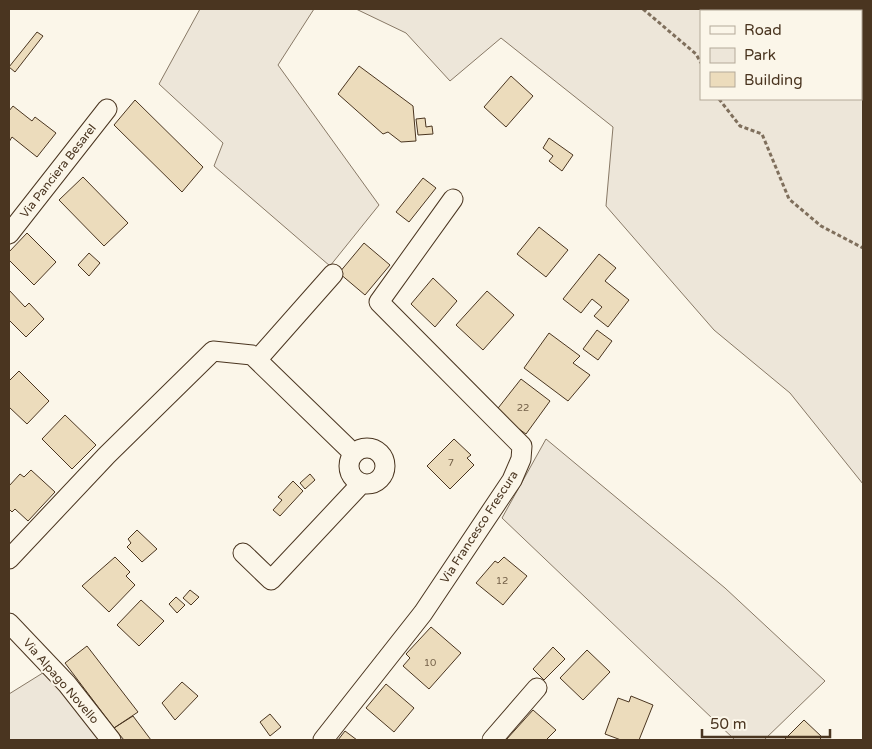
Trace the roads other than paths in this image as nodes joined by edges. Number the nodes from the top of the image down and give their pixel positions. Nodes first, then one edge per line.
1 (107, 109) dead end
2 (453, 199) dead end
3 (9, 234) edge
4 (333, 274) dead end
5 (258, 360) junction
6 (353, 453) junction
7 (361, 484) junction
8 (243, 553) dead end
9 (9, 559) edge
10 (9, 623) edge
11 (537, 688) dead end
12 (111, 740) edge
13 (323, 740) edge
14 (492, 740) edge

1 - 3 street, Via Panciera Besarel
2 - 13 street, Via Francesco Frescura
4 - 5 street
5 - 6 street
5 - 9 street
6 - 7 street
6 - 7 street
7 - 8 street
10 - 12 street, Via Alpago Novello
11 - 14 street

